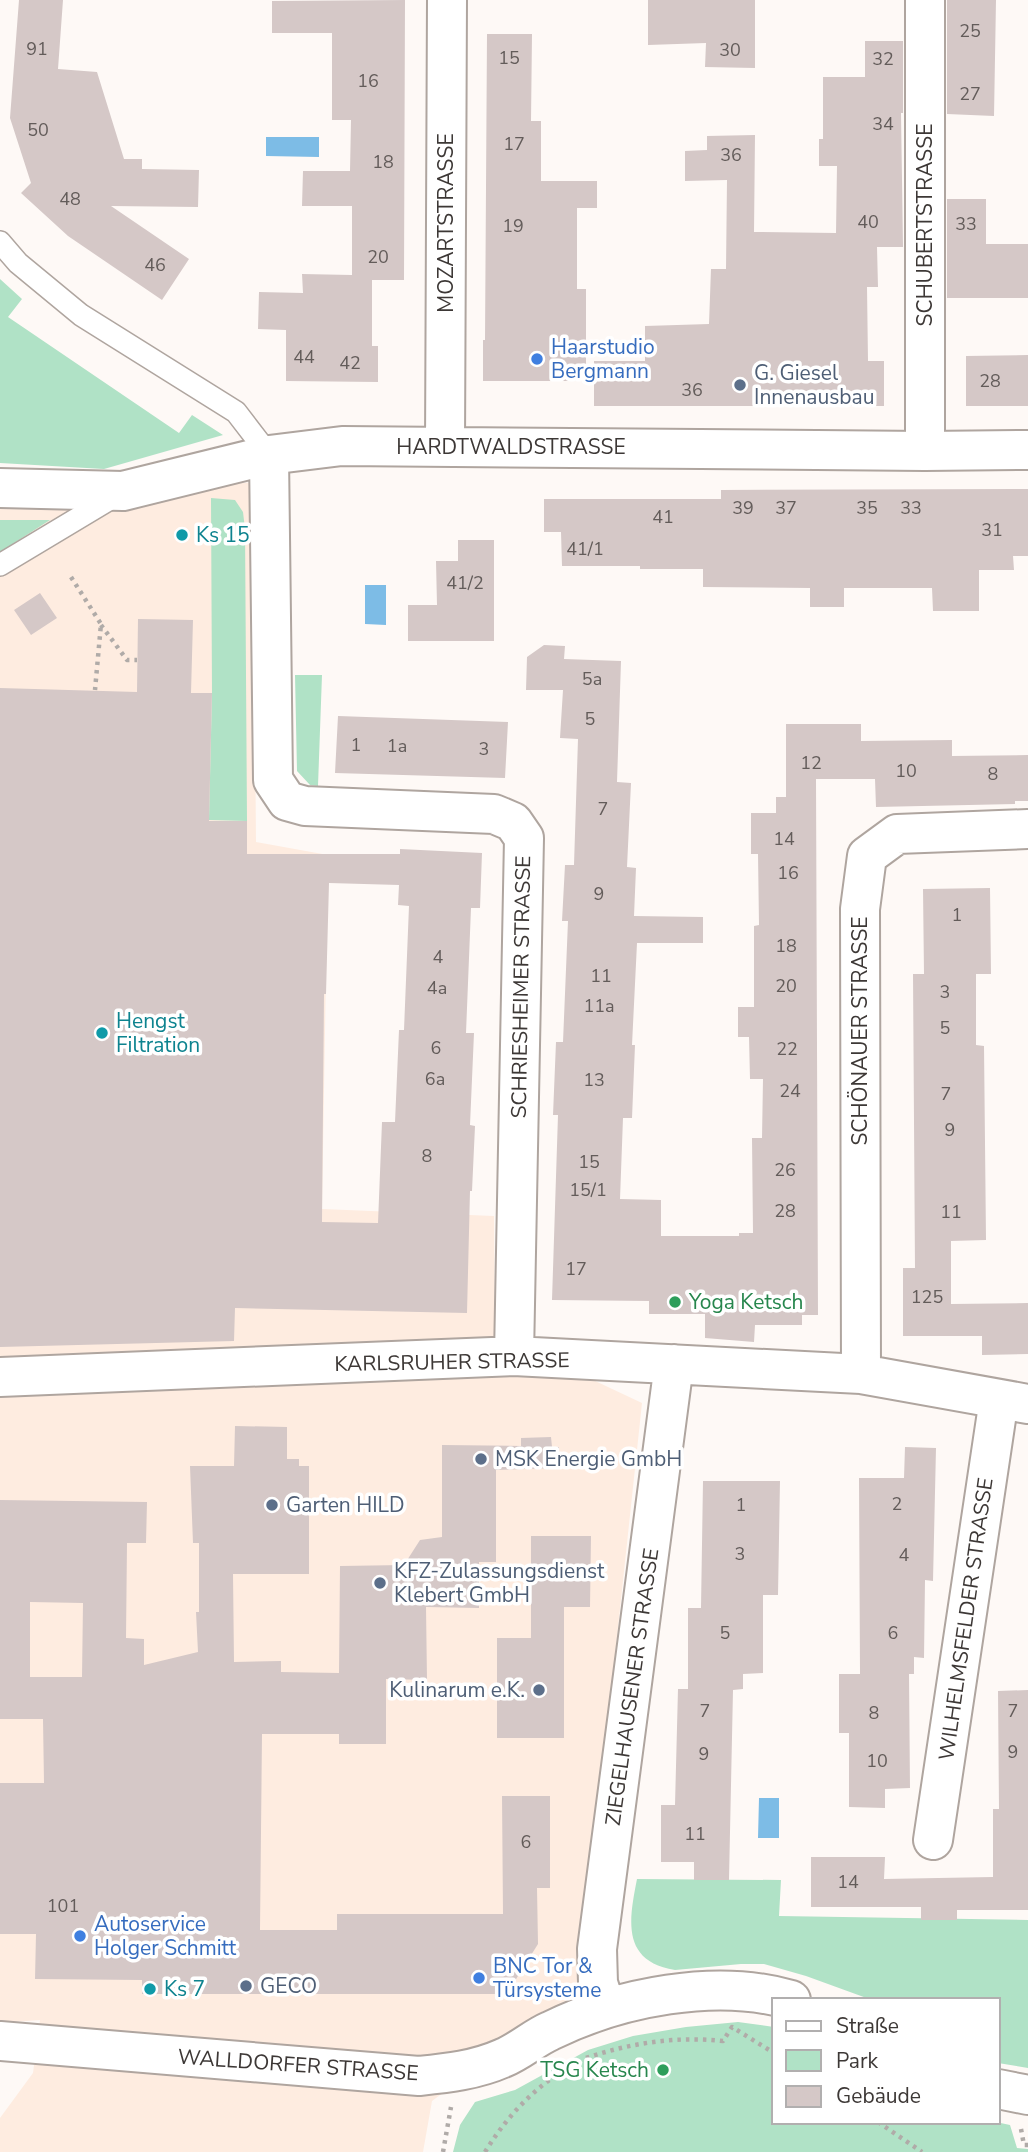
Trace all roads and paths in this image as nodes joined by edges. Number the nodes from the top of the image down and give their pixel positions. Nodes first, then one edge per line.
1 (447, 0) edge
2 (925, 0) edge
3 (0, 242) edge
4 (445, 446) junction
5 (1028, 450) edge
6 (925, 451) junction
7 (269, 455) junction
8 (0, 488) edge
9 (123, 491) junction
10 (0, 565) edge
11 (71, 577) dead end
12 (101, 624) junction
13 (137, 660) dead end
14 (95, 691) dead end
15 (1028, 828) edge
16 (514, 1356) junction
17 (674, 1364) junction
18 (861, 1374) junction
19 (0, 1377) edge
20 (1013, 1402) edge
21 (933, 1840) dead end
22 (784, 1998) edge
23 (606, 2008) junction
24 (0, 2041) edge
25 (772, 2052) edge
26 (1000, 2089) edge
27 (1028, 2095) edge
28 (881, 2124) edge
29 (485, 2152) edge
30 (922, 2152) edge

1 - 4 street, MOZARTSTRASSE
2 - 6 street, SCHUBERTSTRASSE
3 - 7 lane
4 - 6 street, HARDTWALDSTRASSE
4 - 7 street, HARDTWALDSTRASSE
5 - 6 street, HARDTWALDSTRASSE
7 - 9 street, HARDTWALDSTRASSE
7 - 16 street, SCHRIESHEIMER STRASSE
8 - 9 street, HARDTWALDSTRASSE
9 - 10 lane
11 - 12 path
12 - 13 path
12 - 14 path
15 - 18 street, SCHÖNAUER STRASSE
16 - 17 street, KARLSRUHER STRASSE
16 - 19 street, KARLSRUHER STRASSE
17 - 18 street, KARLSRUHER STRASSE
17 - 23 street, ZIEGELHAUSENER STRASSE
18 - 20 street, KARLSRUHER STRASSE
20 - 21 street, WILHELMSFELDER STRASSE
22 - 23 street, WALLDORFER STRASSE
23 - 24 street, WALLDORFER STRASSE
25 - 29 path
26 - 27 street
28 - 30 path

